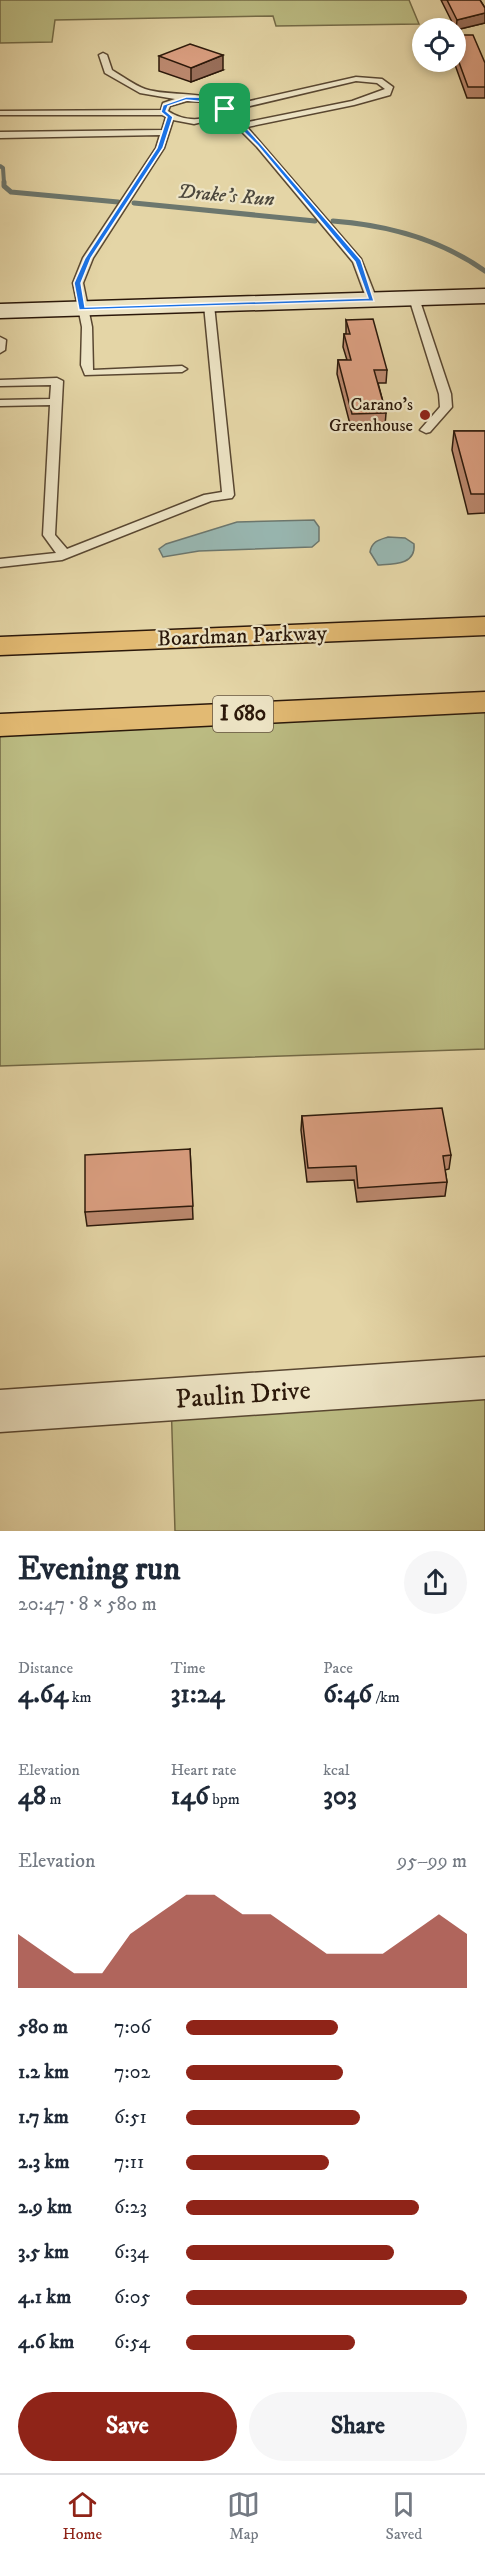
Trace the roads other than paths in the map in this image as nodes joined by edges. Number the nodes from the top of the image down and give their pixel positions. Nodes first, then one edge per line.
1 (103, 55) dead end
2 (186, 98) junction
3 (224, 111) junction
4 (0, 113) edge
5 (167, 114) junction
6 (241, 126) junction
7 (165, 132) junction
8 (0, 135) edge
9 (485, 296) edge
10 (414, 298) junction
11 (372, 300) junction
12 (209, 305) junction
13 (82, 309) junction
14 (0, 312) edge
15 (182, 369) dead end
16 (0, 383) edge
17 (55, 402) junction
18 (0, 403) edge
19 (426, 430) dead end
20 (64, 555) junction
21 (0, 563) edge
22 (485, 627) edge
23 (0, 646) edge
24 (485, 702) edge
25 (0, 725) edge
26 (485, 1378) edge
27 (0, 1411) edge

1 - 2 lane
2 - 3 lane
2 - 5 lane
3 - 5 lane
3 - 6 lane
3 - 6 lane
4 - 5 lane
5 - 7 lane
6 - 11 lane
7 - 8 lane
7 - 13 lane
9 - 10 main road
10 - 11 main road
10 - 19 lane
11 - 12 main road
12 - 13 main road
12 - 20 lane
13 - 14 main road
13 - 15 lane
16 - 17 lane
17 - 18 lane
17 - 20 lane
20 - 21 lane
22 - 23 highway, Boardman Parkway
24 - 25 highway, I 680
26 - 27 street, Paulin Drive

